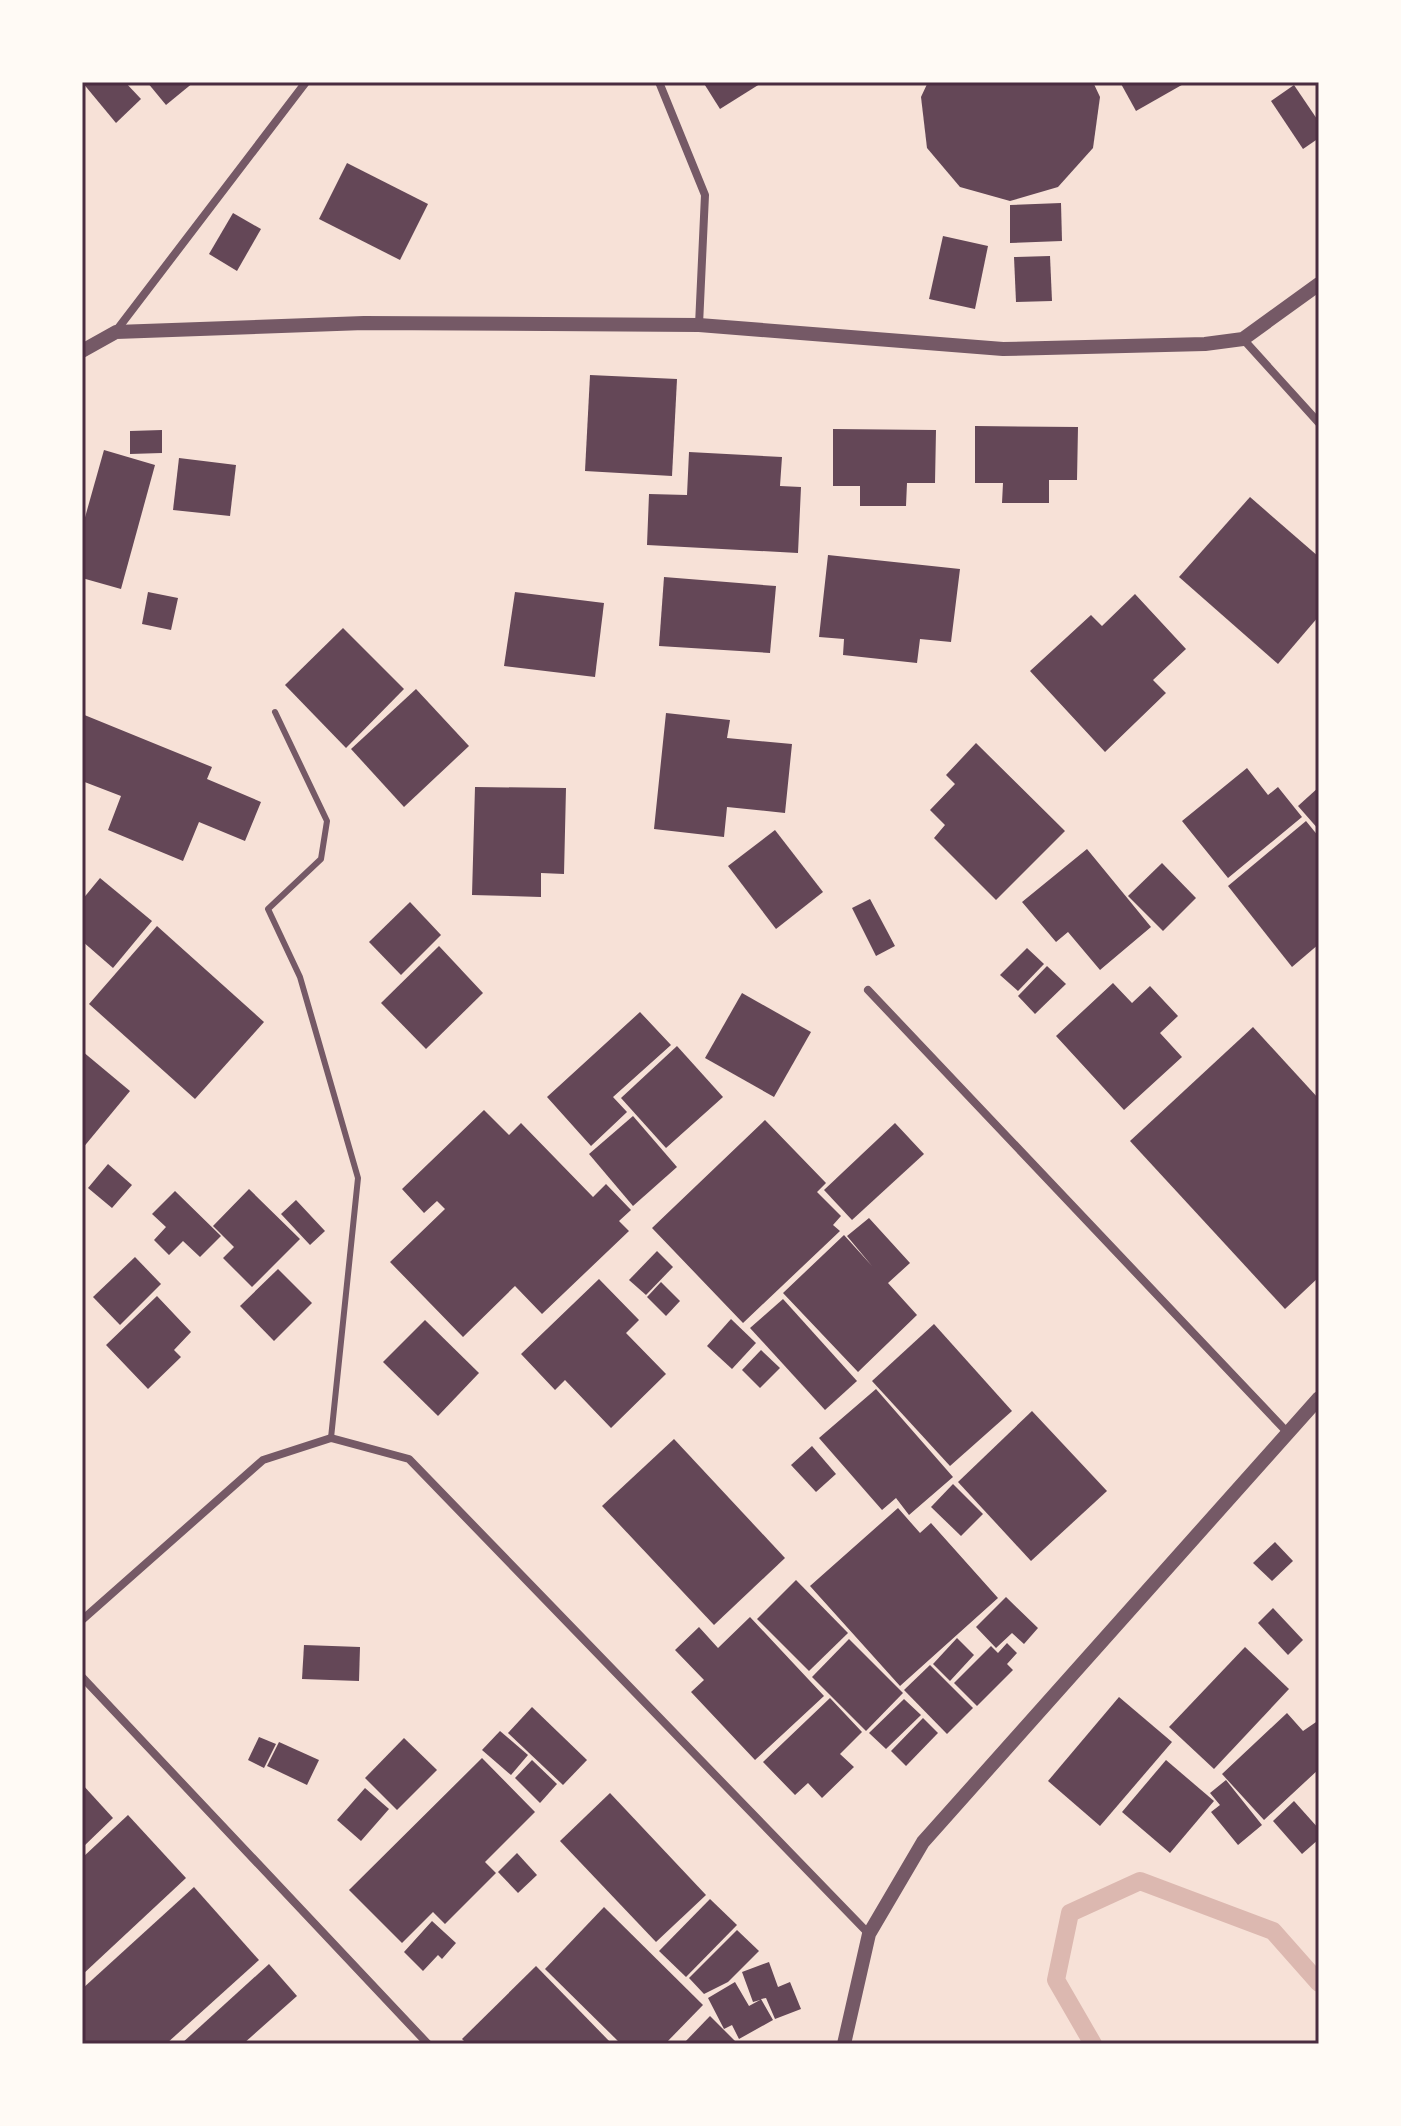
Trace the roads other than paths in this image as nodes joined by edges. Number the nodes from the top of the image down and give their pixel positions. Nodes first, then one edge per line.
1 (306, 82) edge
2 (659, 82) edge
3 (1319, 284) edge
4 (699, 325) junction
5 (116, 332) junction
6 (1243, 339) junction
7 (82, 351) edge
8 (1319, 423) edge
9 (275, 712) dead end
10 (868, 990) dead end
11 (1319, 1398) edge
12 (1287, 1432) junction
13 (331, 1438) junction
14 (82, 1620) edge
15 (82, 1677) edge
16 (869, 1934) junction
17 (428, 2044) edge
18 (844, 2044) edge

1 - 5 street
2 - 4 street
3 - 6 street
4 - 5 street
4 - 6 street
5 - 7 street
6 - 8 street
9 - 13 lane
10 - 12 street
11 - 12 street
12 - 16 street
13 - 14 street
13 - 16 street
15 - 17 street
16 - 18 street

